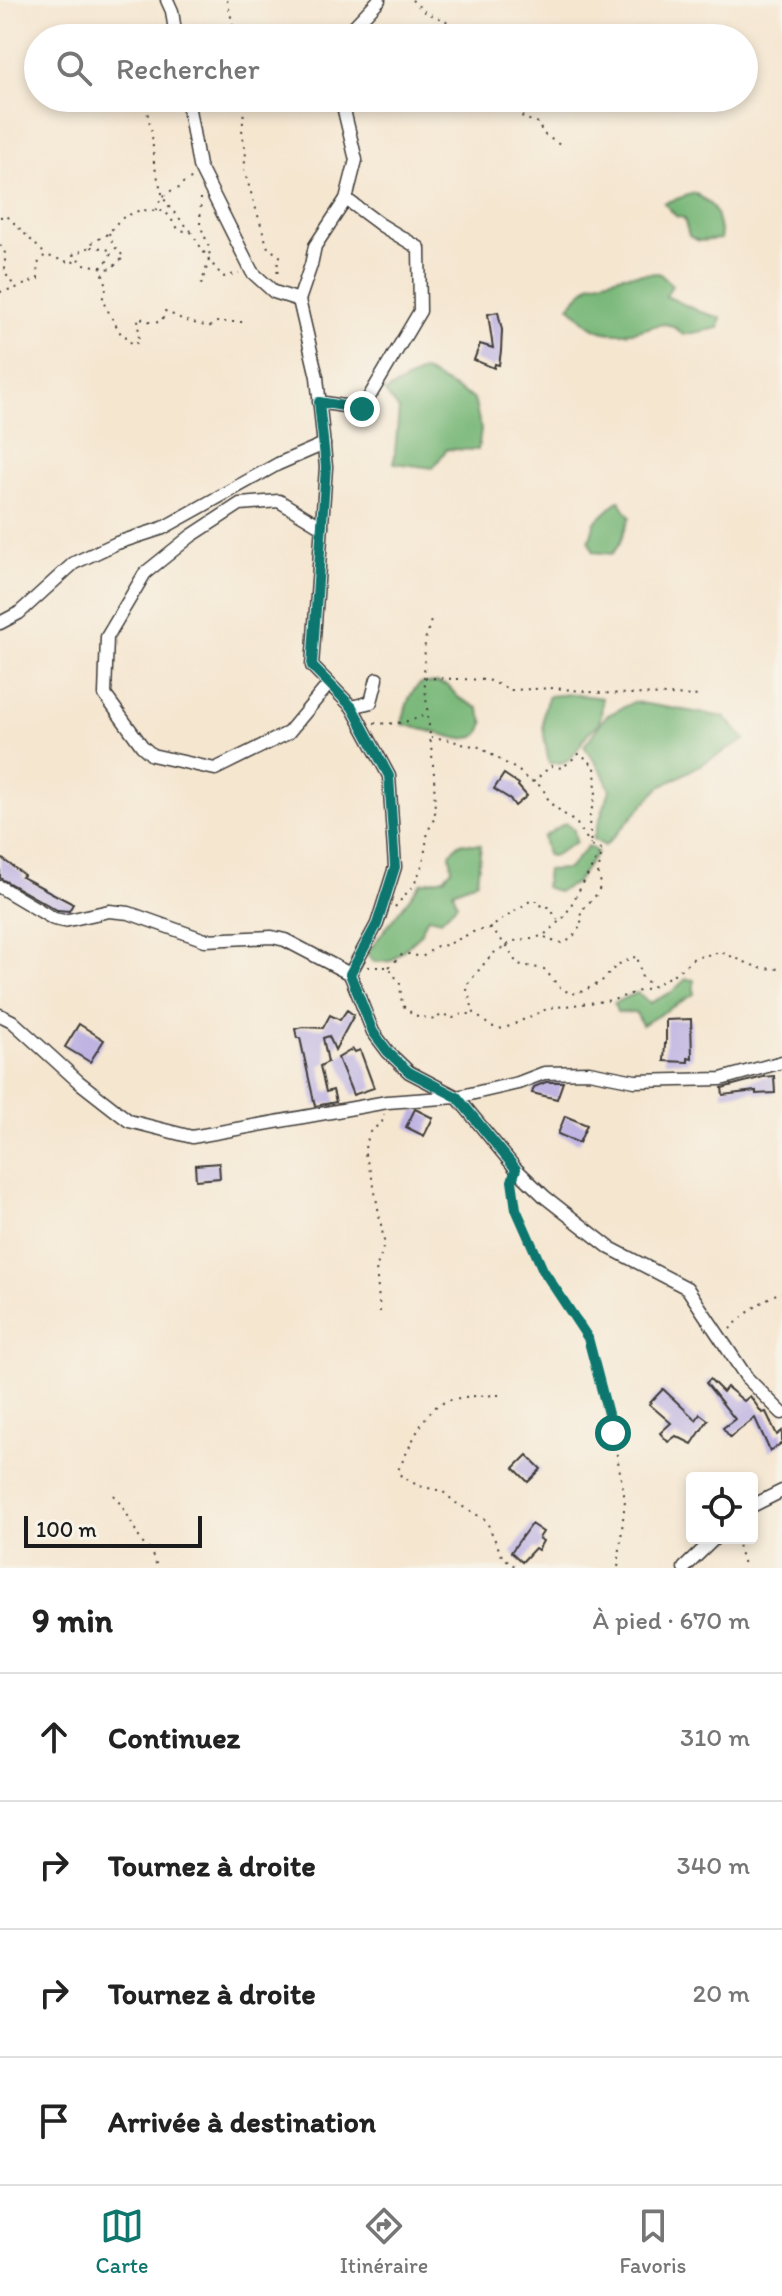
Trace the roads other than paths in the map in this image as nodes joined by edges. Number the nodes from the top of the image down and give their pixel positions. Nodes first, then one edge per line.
1 (167, 0) edge
2 (379, 0) edge
3 (173, 24) edge
4 (356, 24) edge
5 (189, 112) edge
6 (344, 112) edge
7 (346, 199) junction
8 (299, 300) junction
9 (319, 402) junction
10 (324, 444) junction
11 (322, 527) junction
12 (0, 623) edge
13 (377, 679) dead end
14 (329, 684) junction
15 (352, 707) junction
16 (0, 887) edge
17 (350, 974) junction
18 (0, 1015) edge
19 (782, 1062) edge
20 (457, 1097) junction
21 (782, 1413) edge
22 (782, 1491) edge
23 (758, 1503) edge
24 (709, 1544) edge
25 (684, 1568) edge

1 - 3 street
2 - 4 street
5 - 8 street
6 - 7 street
7 - 8 street
7 - 9 street
8 - 9 street
9 - 10 street
10 - 11 street
10 - 12 street
11 - 14 street
11 - 14 street
13 - 15 street
14 - 15 street
15 - 17 street
16 - 17 street
17 - 20 street
18 - 20 street
19 - 20 street
20 - 21 street
22 - 23 street
24 - 25 street

